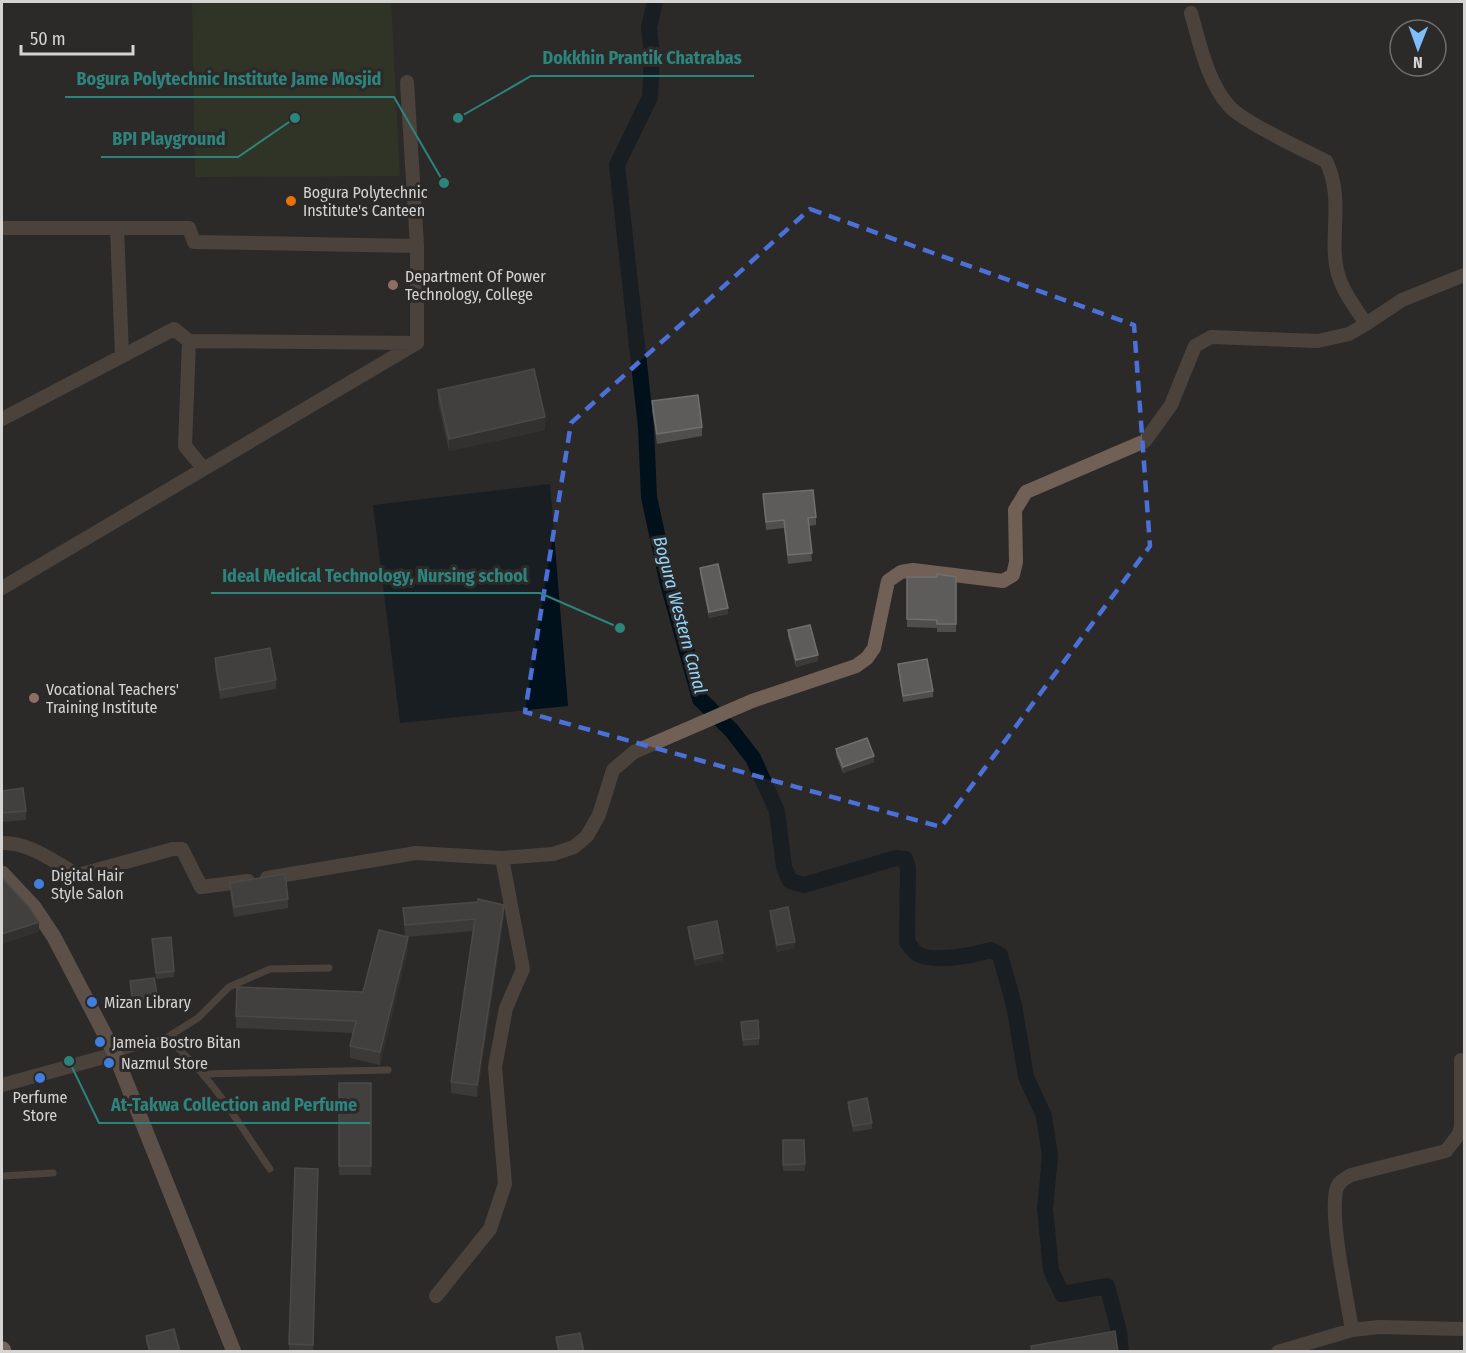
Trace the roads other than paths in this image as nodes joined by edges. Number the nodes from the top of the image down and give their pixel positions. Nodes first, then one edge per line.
1 (1191, 13) dead end
2 (407, 82) dead end
3 (2, 228) edge
4 (117, 228) junction
5 (417, 246) junction
6 (1464, 275) edge
7 (1366, 324) junction
8 (189, 341) junction
9 (417, 343) junction
10 (122, 356) junction
11 (2, 419) edge
12 (203, 468) junction
13 (2, 588) edge
14 (2, 843) edge
15 (502, 858) junction
16 (2, 873) edge
17 (329, 968) dead end
18 (166, 1038) junction
19 (115, 1054) junction
20 (1461, 1060) dead end
21 (388, 1070) dead end
22 (204, 1074) junction
23 (2, 1085) edge
24 (1463, 1126) edge
25 (270, 1169) dead end
26 (53, 1173) dead end
27 (2, 1176) edge
28 (436, 1296) dead end
29 (1464, 1329) edge
30 (1352, 1330) junction
31 (234, 1352) edge
32 (1278, 1352) edge

1 - 7 street
2 - 5 street
3 - 4 street
4 - 5 street
4 - 10 street
5 - 9 street
6 - 7 street
7 - 15 street
8 - 9 street
8 - 10 street
8 - 12 street
9 - 12 street
10 - 11 street
12 - 13 street
14 - 15 street
15 - 28 street
16 - 19 street
17 - 18 lane
18 - 19 lane
18 - 22 lane
19 - 23 street
19 - 31 street
20 - 24 street
21 - 22 lane
22 - 25 lane
24 - 30 street
26 - 27 lane
29 - 30 street
30 - 32 street

